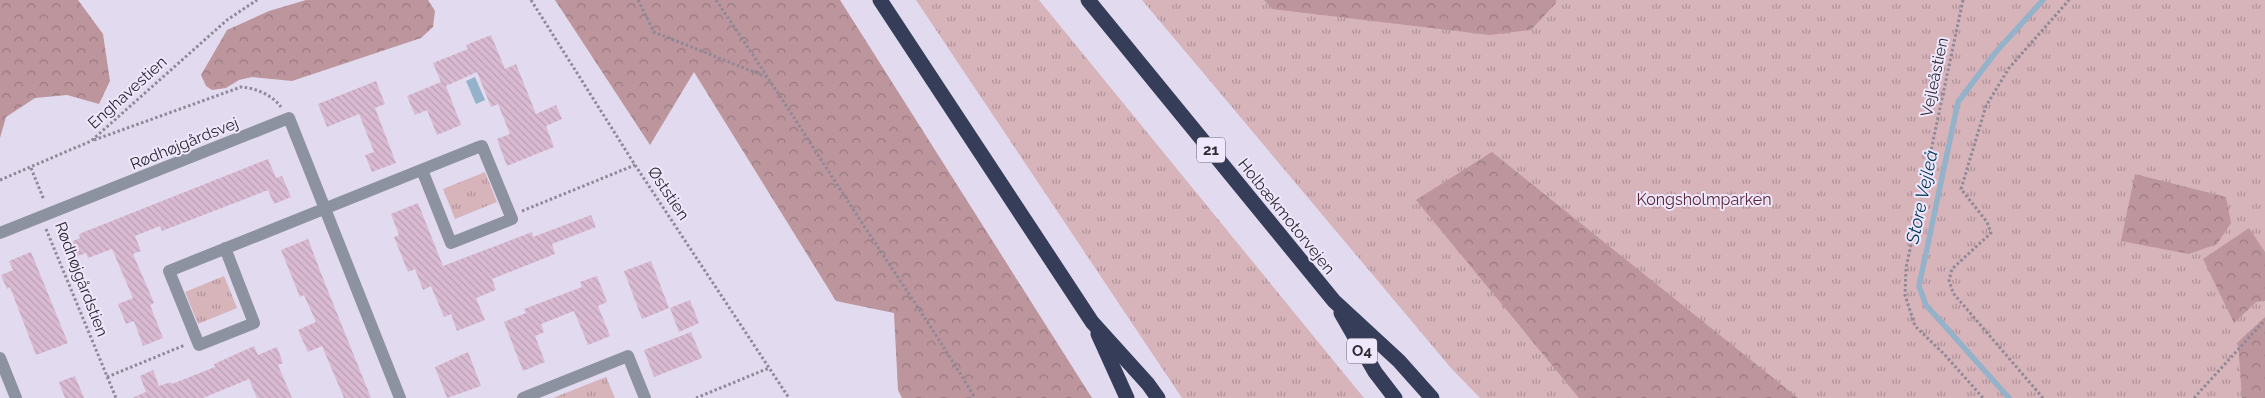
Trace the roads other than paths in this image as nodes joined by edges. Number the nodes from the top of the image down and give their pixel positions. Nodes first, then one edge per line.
1 (880, 0) edge
2 (1088, 0) edge
3 (422, 170) junction
4 (326, 208) junction
5 (0, 233) edge
6 (225, 248) junction
7 (1334, 301) junction
8 (1092, 322) junction
9 (0, 358) edge
10 (16, 398) edge
11 (400, 398) edge
12 (523, 398) edge
13 (645, 398) edge
14 (1127, 398) edge
15 (1158, 398) edge
16 (1395, 398) edge
17 (1432, 398) edge

1 - 8 highway
2 - 7 highway, Holbækmotorvejen / 21
3 - 3 street
3 - 4 street
4 - 5 street, Rødhøjgårdsvej
4 - 6 street
4 - 11 street
6 - 6 street
7 - 16 highway, O4
7 - 17 highway, Holbækmotorvejen / 21
8 - 14 highway
8 - 15 highway
9 - 10 street
12 - 13 street

